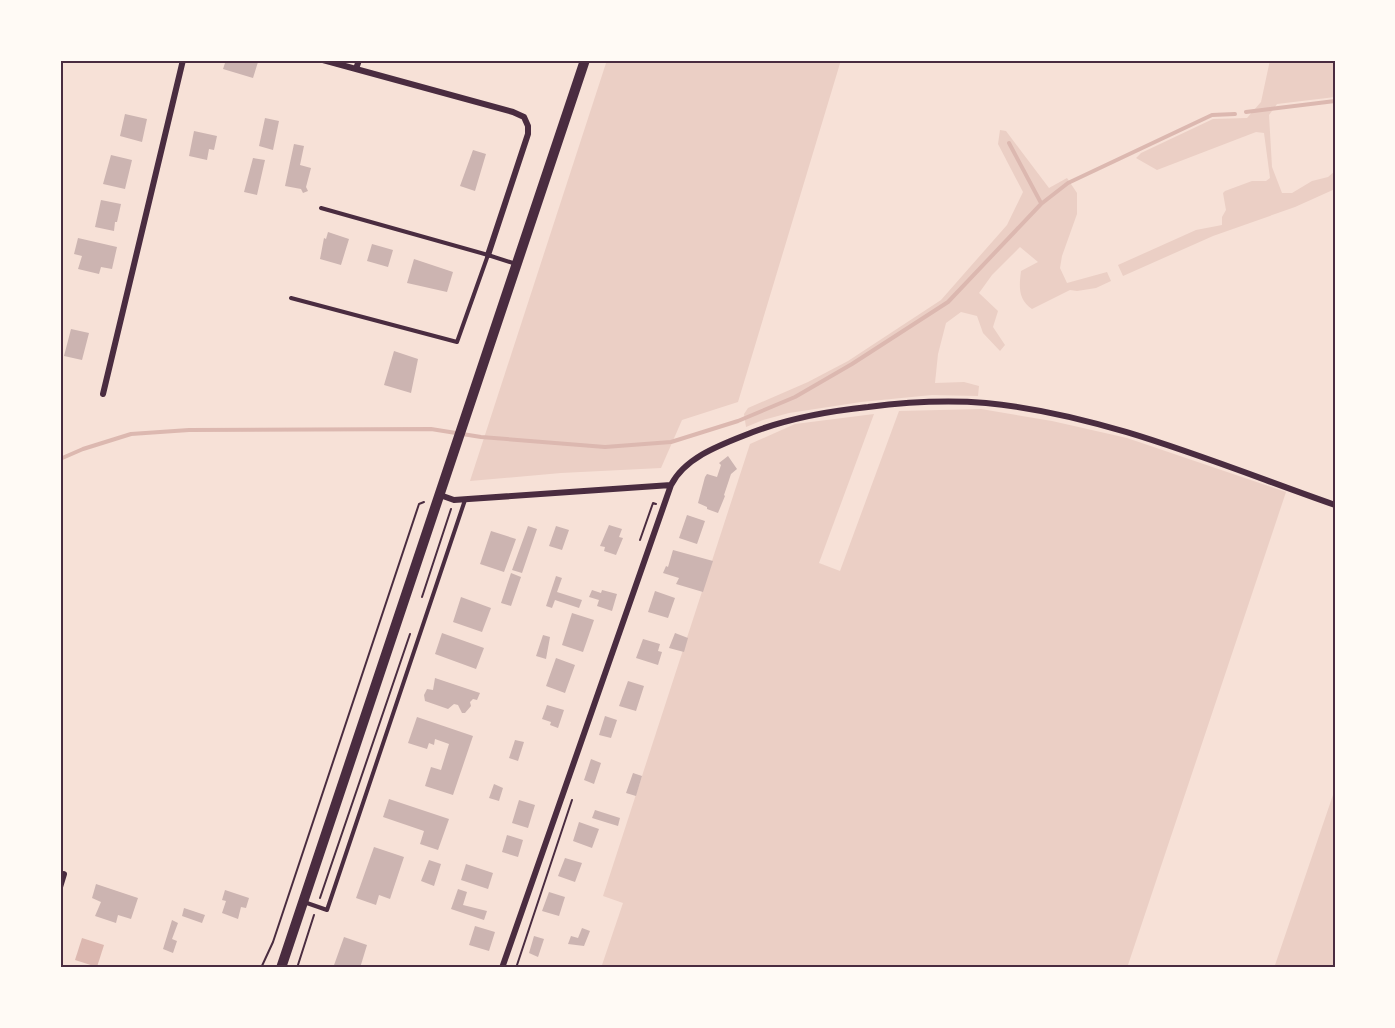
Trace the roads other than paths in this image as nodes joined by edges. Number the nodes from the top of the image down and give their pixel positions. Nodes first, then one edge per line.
1 (183, 60) edge
2 (323, 60) edge
3 (359, 60) edge
4 (585, 60) edge
5 (356, 69) junction
6 (321, 208) dead end
7 (488, 255) junction
8 (517, 265) junction
9 (291, 298) dead end
10 (103, 394) dead end
11 (671, 485) junction
12 (441, 495) junction
13 (465, 499) junction
14 (1335, 505) edge
15 (64, 874) dead end
16 (60, 887) edge
17 (303, 902) junction
18 (281, 968) edge
19 (502, 968) edge

1 - 10 street
2 - 5 street
3 - 5 street
4 - 8 main road
5 - 7 street
6 - 7 lane
7 - 8 lane
7 - 9 lane
8 - 12 main road
11 - 13 street
11 - 14 street
11 - 19 street
12 - 13 street
12 - 17 main road
13 - 17 lane
15 - 16 street
17 - 18 main road

